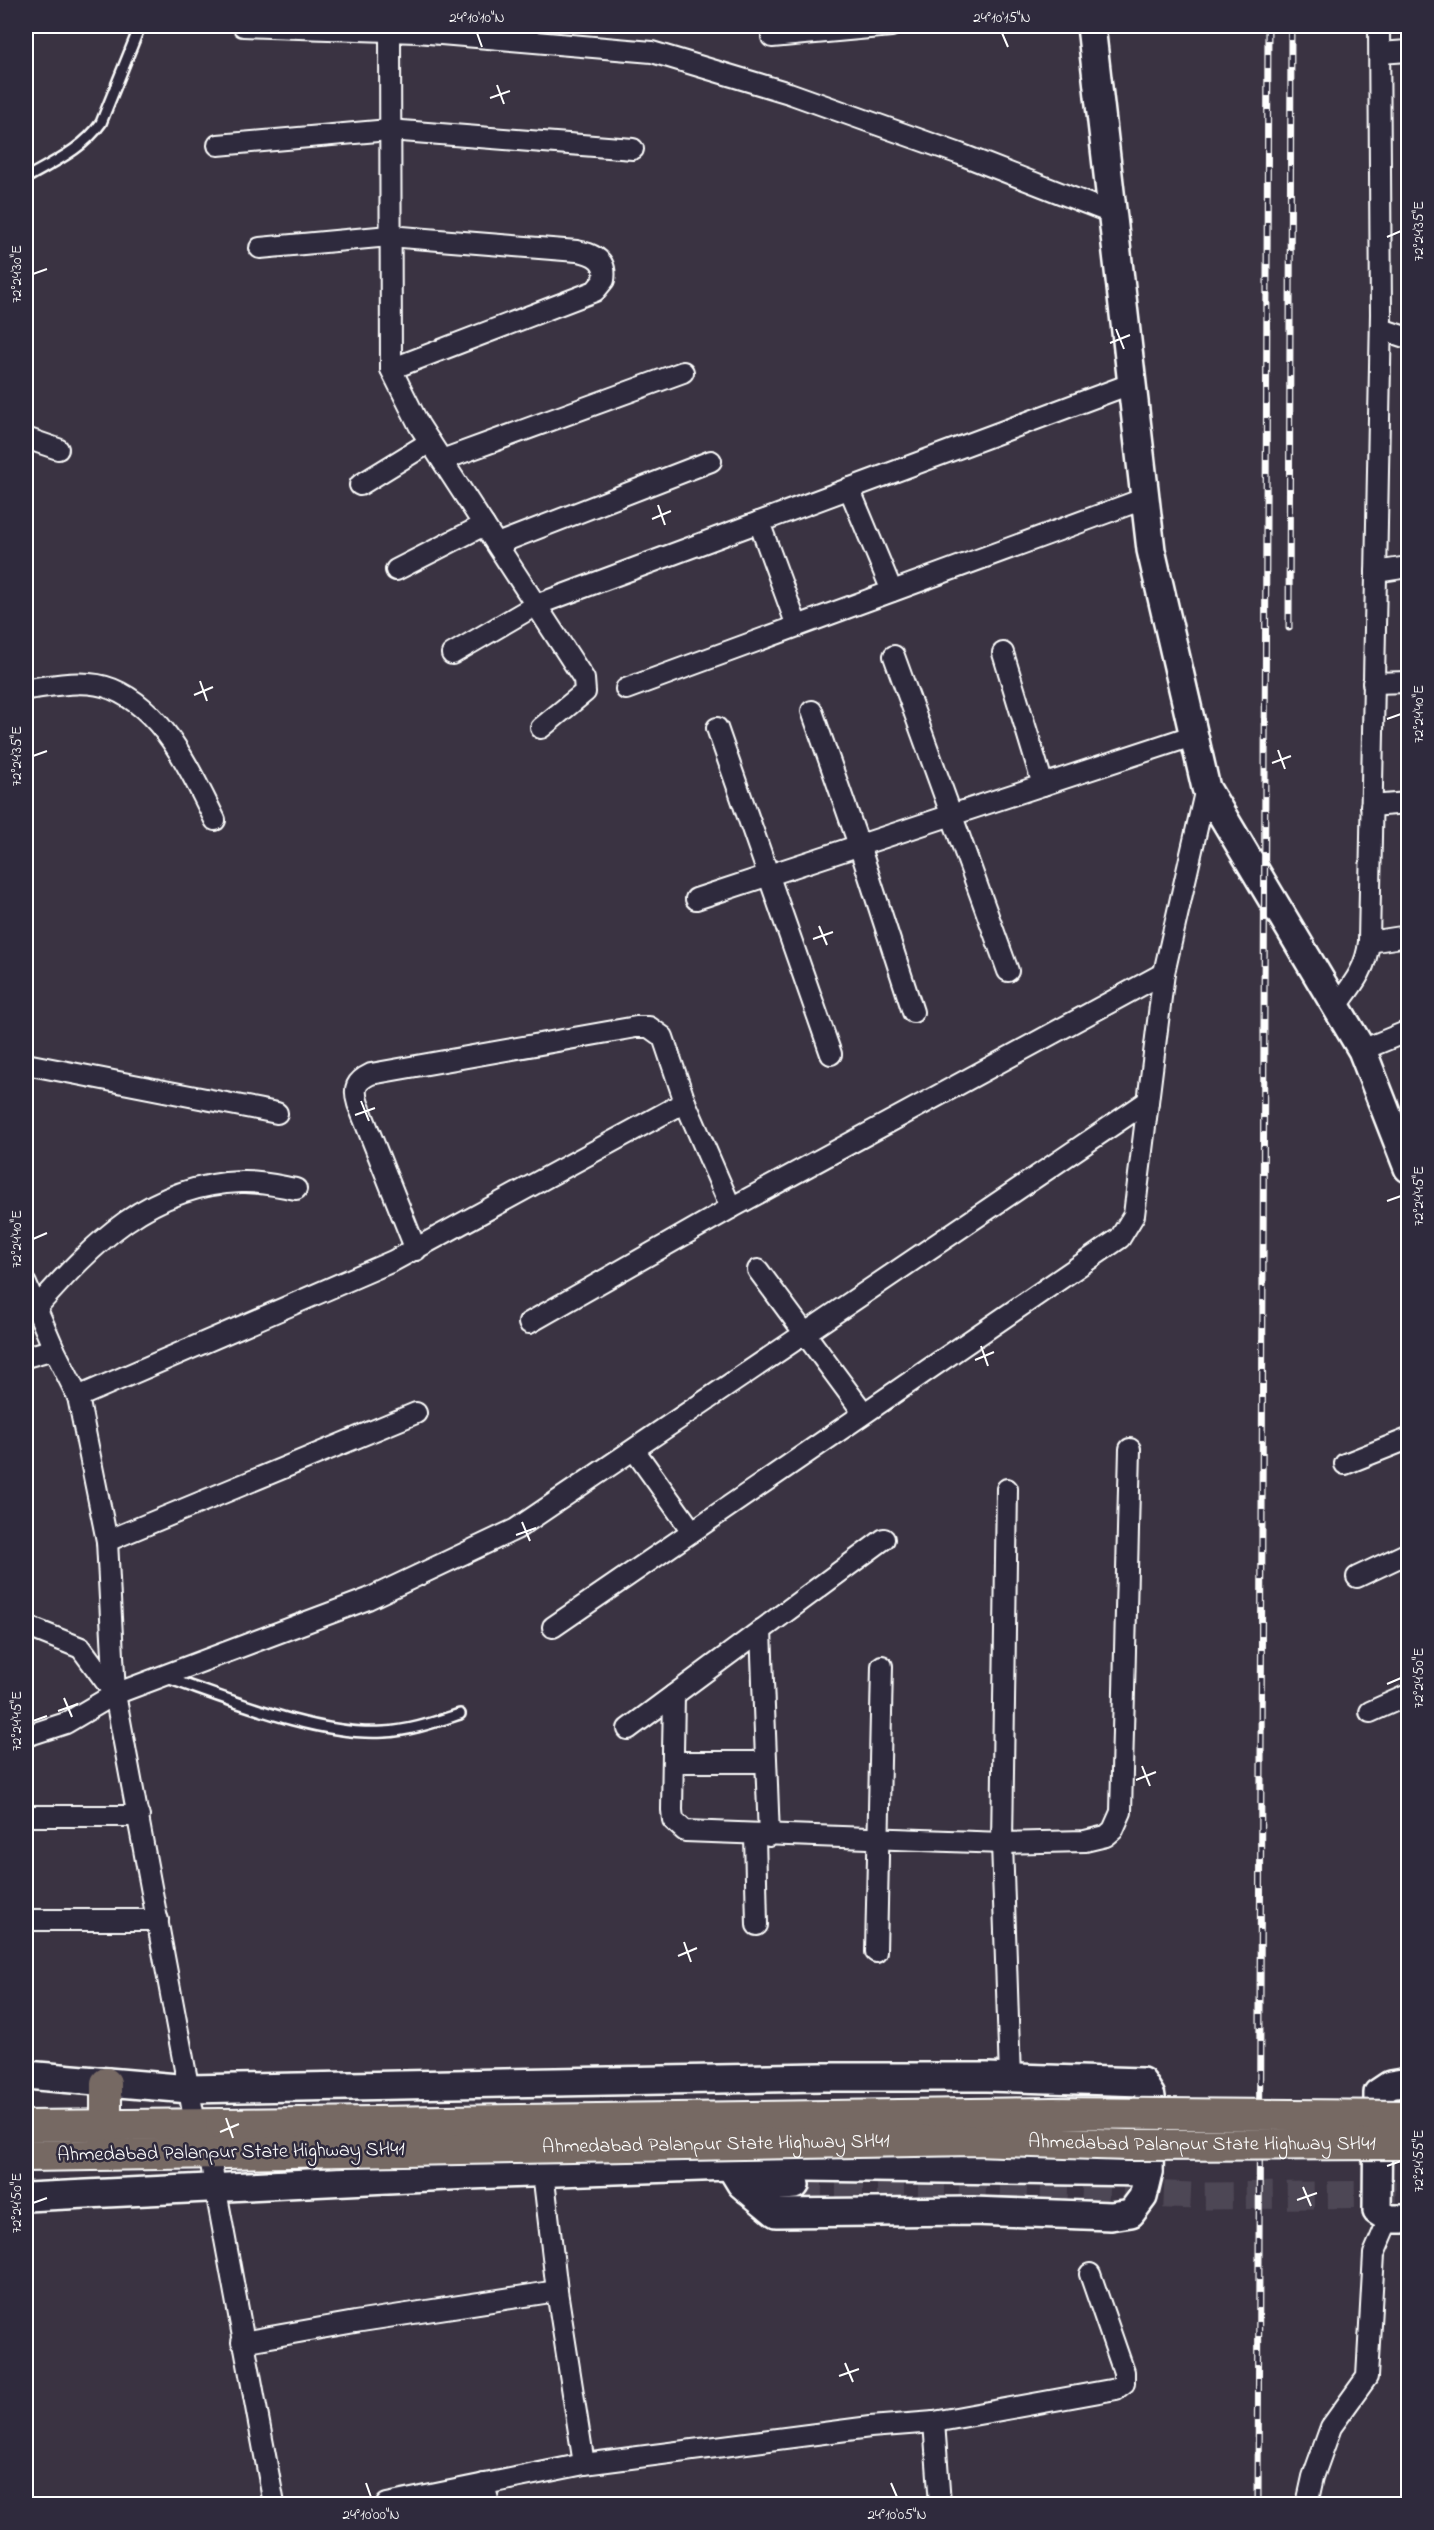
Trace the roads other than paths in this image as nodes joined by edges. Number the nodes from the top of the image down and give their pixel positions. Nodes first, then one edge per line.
1 (140, 26) edge
2 (243, 26) edge
3 (891, 26) edge
4 (1091, 26) edge
5 (1379, 26) edge
6 (390, 31) junction
7 (772, 37) dead end
8 (1408, 51) edge
9 (1380, 53) junction
10 (389, 130) junction
11 (218, 145) dead end
12 (633, 149) dead end
13 (26, 178) edge
14 (1114, 214) junction
15 (389, 236) junction
16 (260, 248) dead end
17 (1381, 329) junction
18 (1408, 338) edge
19 (391, 369) junction
20 (683, 372) dead end
21 (1133, 383) junction
22 (26, 438) edge
23 (430, 442) junction
24 (58, 449) dead end
25 (442, 460) junction
26 (711, 461) dead end
27 (360, 485) dead end
28 (849, 489) junction
29 (1146, 498) junction
30 (759, 522) junction
31 (484, 525) junction
32 (497, 544) junction
33 (1408, 567) edge
34 (396, 570) dead end
35 (1376, 572) junction
36 (892, 591) junction
37 (536, 605) junction
38 (796, 626) junction
39 (1003, 653) dead end
40 (452, 654) dead end
41 (894, 656) dead end
42 (1408, 682) edge
43 (1374, 683) junction
44 (26, 689) edge
45 (626, 689) dead end
46 (812, 711) dead end
47 (541, 728) dead end
48 (717, 728) dead end
49 (1195, 735) junction
50 (1043, 785) junction
51 (1206, 788) junction
52 (1408, 803) edge
53 (1371, 806) junction
54 (950, 815) junction
55 (215, 820) dead end
56 (859, 845) junction
57 (770, 874) junction
58 (696, 899) dead end
59 (1408, 936) edge
60 (1369, 942) junction
61 (1008, 971) dead end
62 (1164, 973) junction
63 (1336, 1007) junction
64 (914, 1012) dead end
65 (1408, 1030) edge
66 (1362, 1050) junction
67 (831, 1054) dead end
68 (26, 1064) edge
69 (1148, 1101) junction
70 (685, 1102) junction
71 (277, 1113) dead end
72 (1408, 1168) edge
73 (296, 1189) dead end
74 (731, 1208) junction
75 (416, 1250) junction
76 (758, 1270) dead end
77 (26, 1284) edge
78 (36, 1308) junction
79 (529, 1323) dead end
80 (805, 1335) junction
81 (54, 1349) junction
82 (26, 1357) edge
83 (78, 1397) junction
84 (863, 1412) junction
85 (416, 1413) dead end
86 (1408, 1439) edge
87 (1130, 1449) dead end
88 (635, 1451) junction
89 (1346, 1464) dead end
90 (1007, 1490) dead end
91 (692, 1531) junction
92 (884, 1539) dead end
93 (107, 1541) junction
94 (1408, 1553) edge
95 (1357, 1577) dead end
96 (26, 1626) edge
97 (553, 1627) dead end
98 (761, 1630) junction
99 (882, 1666) dead end
100 (162, 1677) junction
101 (115, 1694) junction
102 (674, 1695) junction
103 (1408, 1695) edge
104 (1370, 1712) dead end
105 (460, 1714) dead end
106 (628, 1729) dead end
107 (26, 1736) edge
108 (673, 1762) junction
109 (766, 1762) junction
110 (26, 1815) edge
111 (140, 1816) junction
112 (762, 1835) junction
113 (879, 1839) junction
114 (1002, 1843) junction
115 (26, 1920) edge
116 (158, 1920) junction
117 (758, 1925) dead end
118 (876, 1952) dead end
119 (26, 2075) edge
120 (1011, 2078) junction
121 (106, 2082) junction
122 (1408, 2082) edge
123 (189, 2089) junction
124 (1408, 2116) edge
125 (208, 2124) junction
126 (106, 2125) junction
127 (26, 2126) edge
128 (1408, 2144) edge
129 (218, 2153) junction
130 (26, 2156) edge
131 (730, 2166) junction
132 (543, 2172) junction
133 (1149, 2172) junction
134 (795, 2185) tunnel mouth
135 (215, 2188) junction
136 (747, 2189) junction
137 (26, 2197) edge
138 (1399, 2219) edge
139 (1090, 2274) dead end
140 (557, 2291) junction
141 (242, 2342) junction
142 (934, 2422) junction
143 (584, 2464) junction
144 (484, 2484) junction
145 (274, 2505) edge
146 (387, 2505) edge
147 (489, 2505) edge
148 (940, 2505) edge
149 (1307, 2505) edge

1 - 13 lane
2 - 6 street
3 - 7 street
4 - 14 street
5 - 9 street
6 - 10 street
6 - 14 street
8 - 9 street
9 - 17 street
10 - 11 street
10 - 12 street
10 - 15 street
14 - 21 street
15 - 16 street
15 - 19 street
15 - 19 street
17 - 18 street
17 - 35 street
19 - 23 street
20 - 25 street
21 - 28 street
21 - 29 street
22 - 24 street
23 - 25 street
23 - 27 street
25 - 31 street
26 - 32 street
28 - 30 street
28 - 36 street
29 - 36 street
29 - 49 street
30 - 37 street
30 - 38 street
31 - 32 street
31 - 34 street
32 - 37 street
33 - 35 street
35 - 43 street
36 - 38 street
37 - 40 street
37 - 47 street
38 - 45 street
39 - 50 street
41 - 54 street
42 - 43 street
43 - 53 street
44 - 55 street
46 - 56 street
48 - 57 street
49 - 50 street
49 - 51 street
50 - 54 street
51 - 62 street
51 - 63 street
52 - 53 street
53 - 60 street
54 - 56 street
54 - 61 street
56 - 57 street
56 - 64 street
57 - 58 street
57 - 67 street
59 - 60 street
60 - 63 street
62 - 69 street
62 - 74 street
63 - 66 street
65 - 66 street
66 - 72 street
68 - 71 street
69 - 80 street
69 - 84 street
70 - 74 street
70 - 75 street
70 - 75 street
73 - 78 street
74 - 79 street
75 - 83 street
76 - 80 street
77 - 78 street
78 - 81 street
80 - 84 street
80 - 88 street
81 - 82 street
81 - 83 street
83 - 93 street
84 - 91 street
85 - 93 street
86 - 89 street
87 - 114 street
88 - 91 street
88 - 100 street
90 - 114 street
91 - 97 street
92 - 98 street
93 - 101 street
94 - 95 street
96 - 101 street
98 - 102 street
98 - 109 street
99 - 113 street
100 - 101 street
100 - 105 lane
101 - 107 street
101 - 111 street
102 - 106 street
102 - 108 street
103 - 104 street
108 - 109 street
108 - 112 street
109 - 112 street
110 - 111 street
111 - 116 street
112 - 113 street
112 - 117 street
113 - 114 street
113 - 118 street
114 - 120 street
115 - 116 street
116 - 123 street
119 - 121 street
120 - 123 street
120 - 133 street
121 - 123 street
121 - 126 main road
122 - 138 street
123 - 125 street
124 - 125 main road, Ahmedabad Palanpur State Highway SH41, bridge
125 - 126 main road, Ahmedabad Palanpur State Highway SH41
126 - 127 main road, Ahmedabad Palanpur State Highway SH41
128 - 129 main road, Ahmedabad Palanpur State Highway SH41, bridge
129 - 130 main road, Ahmedabad Palanpur State Highway SH41
129 - 135 street
131 - 132 street
131 - 133 street
131 - 136 street
132 - 135 street
132 - 140 street
133 - 136 street
134 - 136 street
135 - 137 street
135 - 141 street
138 - 149 street
139 - 142 street
140 - 141 street
140 - 143 street
141 - 145 street
142 - 143 street
142 - 148 street
143 - 144 street
144 - 146 street
144 - 147 street

